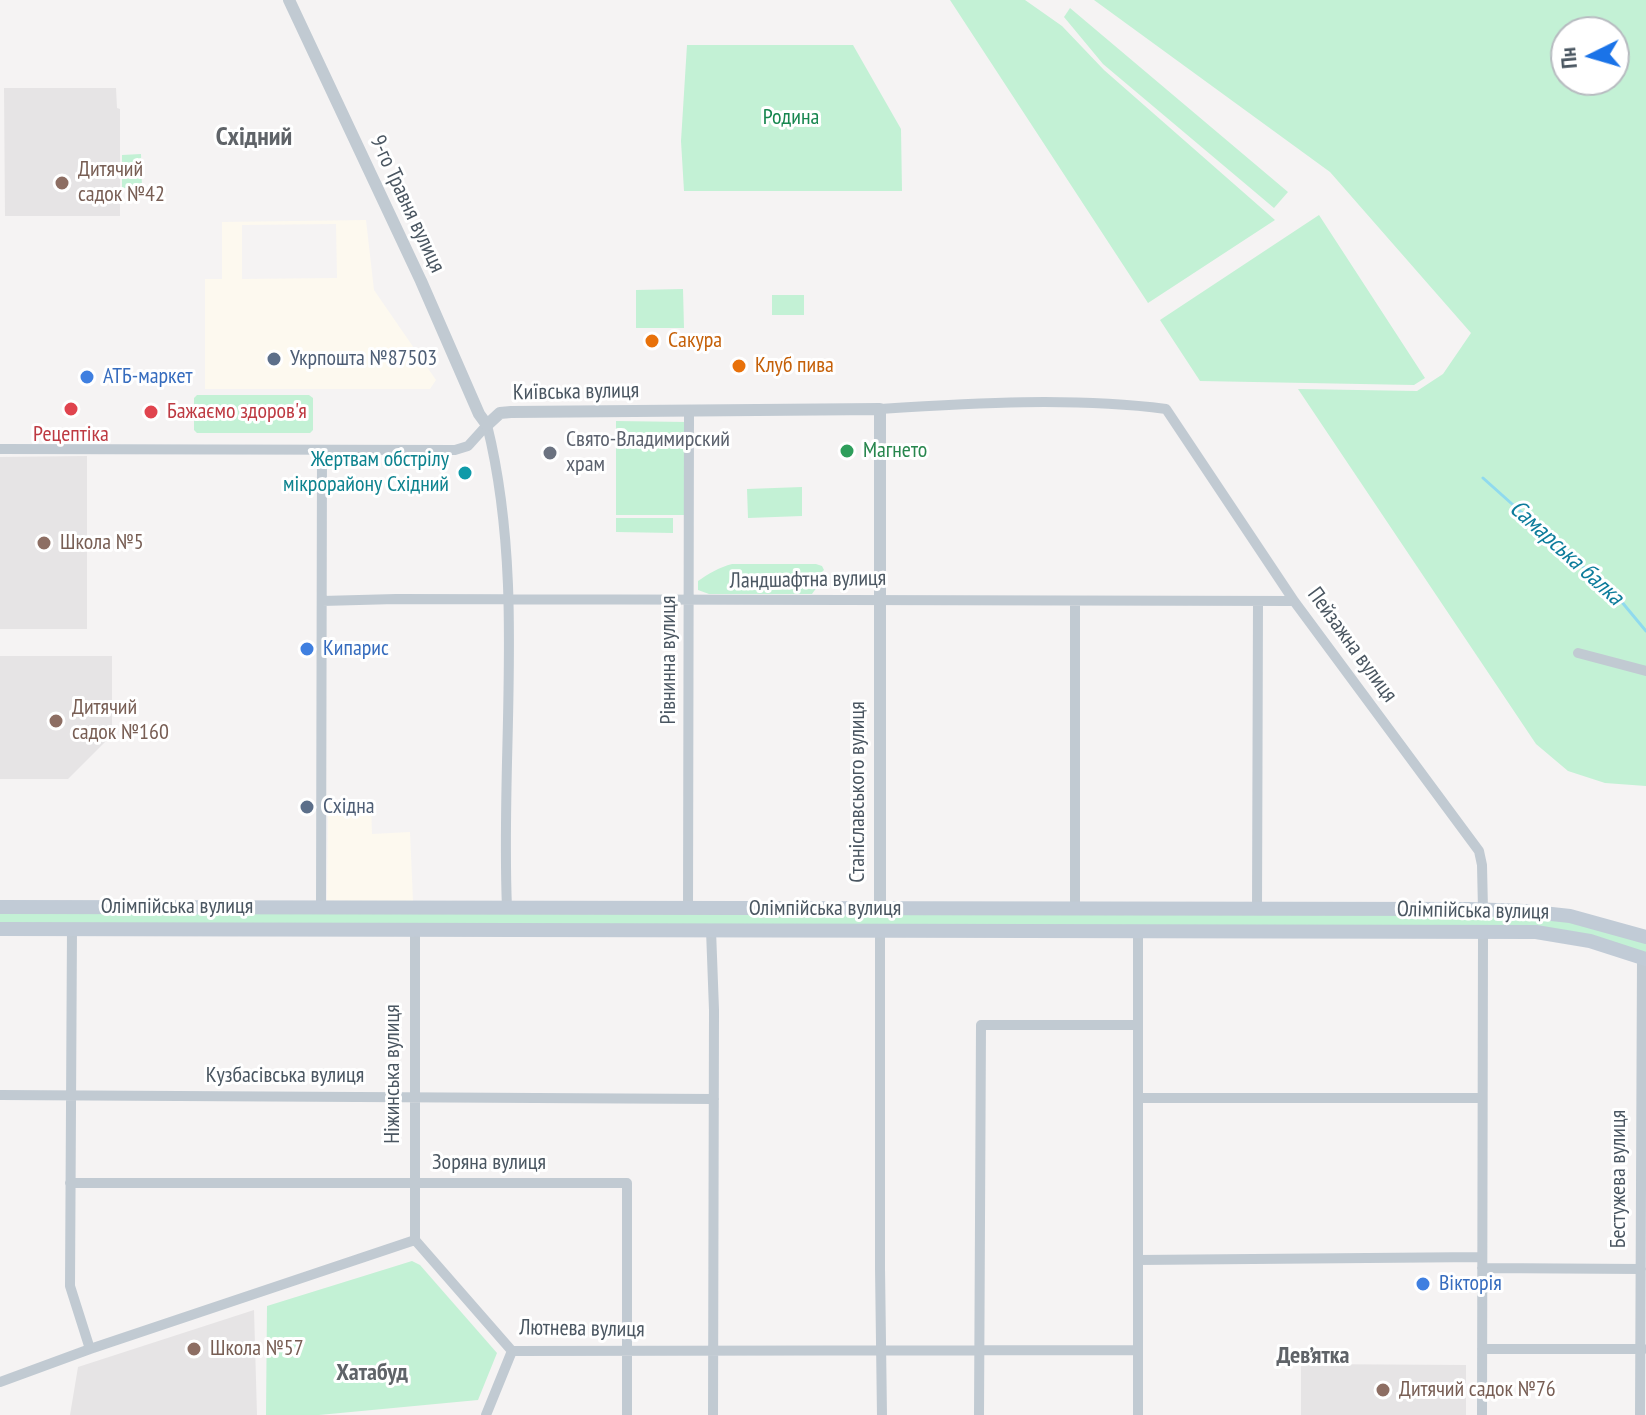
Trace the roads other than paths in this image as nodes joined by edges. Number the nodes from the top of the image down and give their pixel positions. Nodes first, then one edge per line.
1 (289, 0) edge
2 (880, 409) junction
3 (1166, 409) joint
4 (689, 411) junction
5 (487, 425) junction
6 (0, 449) edge
7 (322, 451) junction
8 (509, 600) junction
9 (881, 600) junction
10 (322, 601) junction
11 (688, 601) junction
12 (1075, 601) junction
13 (1258, 601) junction
14 (1294, 601) junction
15 (1578, 653) dead end
16 (1646, 671) edge
17 (0, 907) edge
18 (415, 907) junction
19 (321, 908) junction
20 (507, 908) junction
21 (688, 909) junction
22 (880, 909) junction
23 (1257, 909) junction
24 (1075, 910) junction
25 (1483, 910) junction
26 (72, 928) junction
27 (0, 929) edge
28 (415, 930) junction
29 (711, 930) junction
30 (1138, 930) junction
31 (880, 931) junction
32 (1483, 932) junction
33 (1646, 937) edge
34 (1645, 953) edge
35 (1138, 1025) junction
36 (1644, 1062) edge
37 (0, 1095) edge
38 (71, 1096) junction
39 (415, 1097) junction
40 (1138, 1098) junction
41 (1482, 1098) junction
42 (714, 1099) junction
43 (1643, 1182) edge
44 (70, 1183) junction
45 (415, 1183) junction
46 (415, 1240) junction
47 (1138, 1260) junction
48 (1482, 1262) junction
49 (1641, 1269) junction
50 (90, 1349) junction
51 (1482, 1349) junction
52 (1643, 1349) edge
53 (979, 1350) junction
54 (1138, 1350) junction
55 (512, 1351) junction
56 (627, 1351) junction
57 (713, 1351) junction
58 (881, 1351) junction
59 (1, 1380) edge
60 (486, 1415) edge
61 (627, 1415) edge
62 (713, 1415) edge
63 (882, 1415) edge
64 (979, 1415) edge
65 (1138, 1415) edge
66 (1482, 1415) edge
67 (1640, 1415) edge

1 - 5 street, 9-го Травня вулиця
2 - 3 street, Київська вулиця
2 - 4 street, Київська вулиця
2 - 9 street, Станіславського вулиця
3 - 14 street, Пейзажна вулиця
4 - 5 street, Київська вулиця
4 - 11 street, Рівнинна вулиця
5 - 7 street, Київська вулиця
5 - 8 street
6 - 7 street, Київська вулиця
7 - 10 street
8 - 10 street, Ландшафтна вулиця
8 - 11 street, Ландшафтна вулиця
8 - 20 street
9 - 11 street, Ландшафтна вулиця
9 - 12 street, Ландшафтна вулиця
9 - 22 street, Станіславського вулиця
10 - 19 street
11 - 21 street, Рівнинна вулиця
12 - 13 street, Ландшафтна вулиця
12 - 24 street
13 - 14 street, Ландшафтна вулиця
13 - 23 street
14 - 25 street, Пейзажна вулиця
15 - 16 street
17 - 19 main road, Олімпійська вулиця
18 - 19 main road, Олімпійська вулиця
18 - 20 main road, Олімпійська вулиця
18 - 28 main road, Ніжинська вулиця
20 - 21 main road, Олімпійська вулиця
21 - 22 main road, Олімпійська вулиця
22 - 24 main road, Олімпійська вулиця
22 - 31 main road, Станіславського вулиця
23 - 24 main road, Олімпійська вулиця
23 - 25 main road, Олімпійська вулиця
25 - 32 main road
25 - 33 main road, Олімпійська вулиця
26 - 27 main road, Олімпійська вулиця
26 - 28 main road, Олімпійська вулиця
26 - 38 street
28 - 29 main road, Олімпійська вулиця
28 - 39 street, Ніжинська вулиця
29 - 31 main road, Олімпійська вулиця
29 - 42 street
30 - 31 main road, Олімпійська вулиця
30 - 32 main road, Олімпійська вулиця
30 - 35 street
31 - 58 street, Станіславського вулиця
32 - 34 main road, Олімпійська вулиця
32 - 41 street
34 - 36 street, Бестужева вулиця
35 - 40 street
35 - 53 street
36 - 43 street, Бестужева вулиця
37 - 38 street, Кузбасівська вулиця
38 - 39 street, Кузбасівська вулиця
38 - 44 street
39 - 42 street, Кузбасівська вулиця
39 - 45 street, Ніжинська вулиця
40 - 41 street
40 - 47 street
41 - 48 street
42 - 57 street
43 - 49 street, Бестужева вулиця
44 - 45 street, Зоряна вулиця
44 - 50 street
45 - 46 street, Ніжинська вулиця
45 - 56 street, Зоряна вулиця
46 - 50 street
46 - 55 street, Лютнева вулиця
47 - 48 street
47 - 54 street
48 - 49 street
48 - 51 street
49 - 52 street, Бестужева вулиця
50 - 59 street
51 - 52 street
51 - 66 street
52 - 67 street, Бестужева вулиця
53 - 54 street, Лютнева вулиця
53 - 58 street, Лютнева вулиця
53 - 64 street
54 - 65 street
55 - 56 street, Лютнева вулиця
55 - 60 street
56 - 57 street, Лютнева вулиця
56 - 61 street, Зоряна вулиця
57 - 58 street, Лютнева вулиця
57 - 62 street
58 - 63 street, Станіславського вулиця

